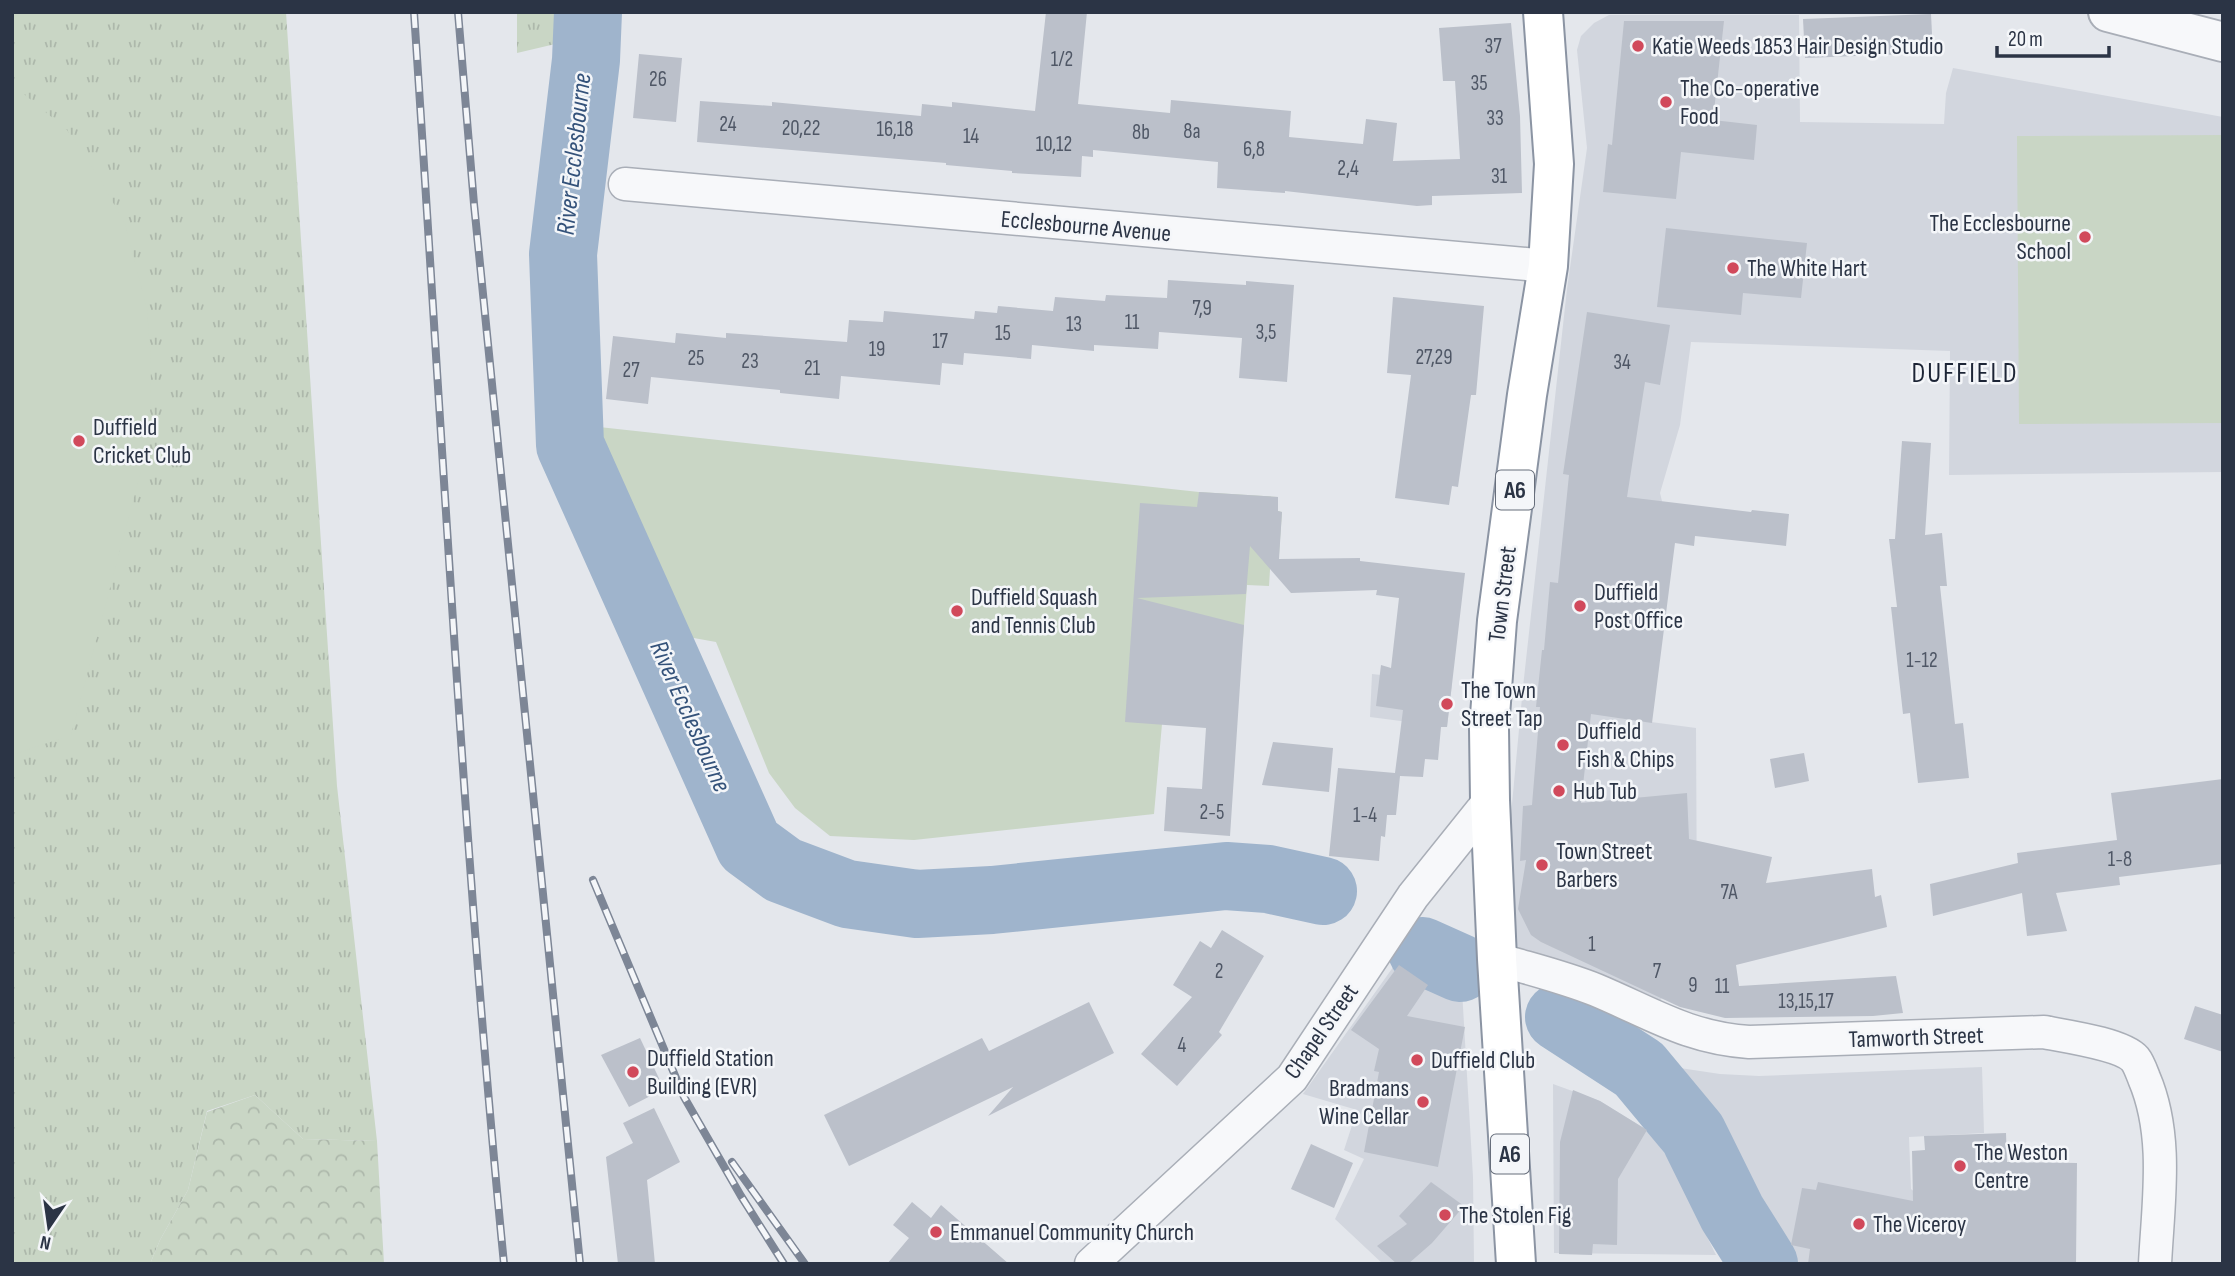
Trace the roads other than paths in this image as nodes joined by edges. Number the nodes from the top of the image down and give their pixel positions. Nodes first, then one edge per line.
1 (1543, 12) edge
2 (2108, 12) edge
3 (2223, 43) edge
4 (625, 184) dead end
5 (1548, 266) junction
6 (1489, 800) junction
7 (1498, 964) junction
8 (1091, 1264) edge
9 (1516, 1264) edge
10 (2155, 1264) edge

1 - 5 highway, Town Street / A6
2 - 3 street
4 - 5 street, Ecclesbourne Avenue
5 - 6 highway, Town Street / A6
6 - 7 highway, Town Street / A6
6 - 8 street, Chapel Street
7 - 9 highway, A6
7 - 10 street, Tamworth Street

